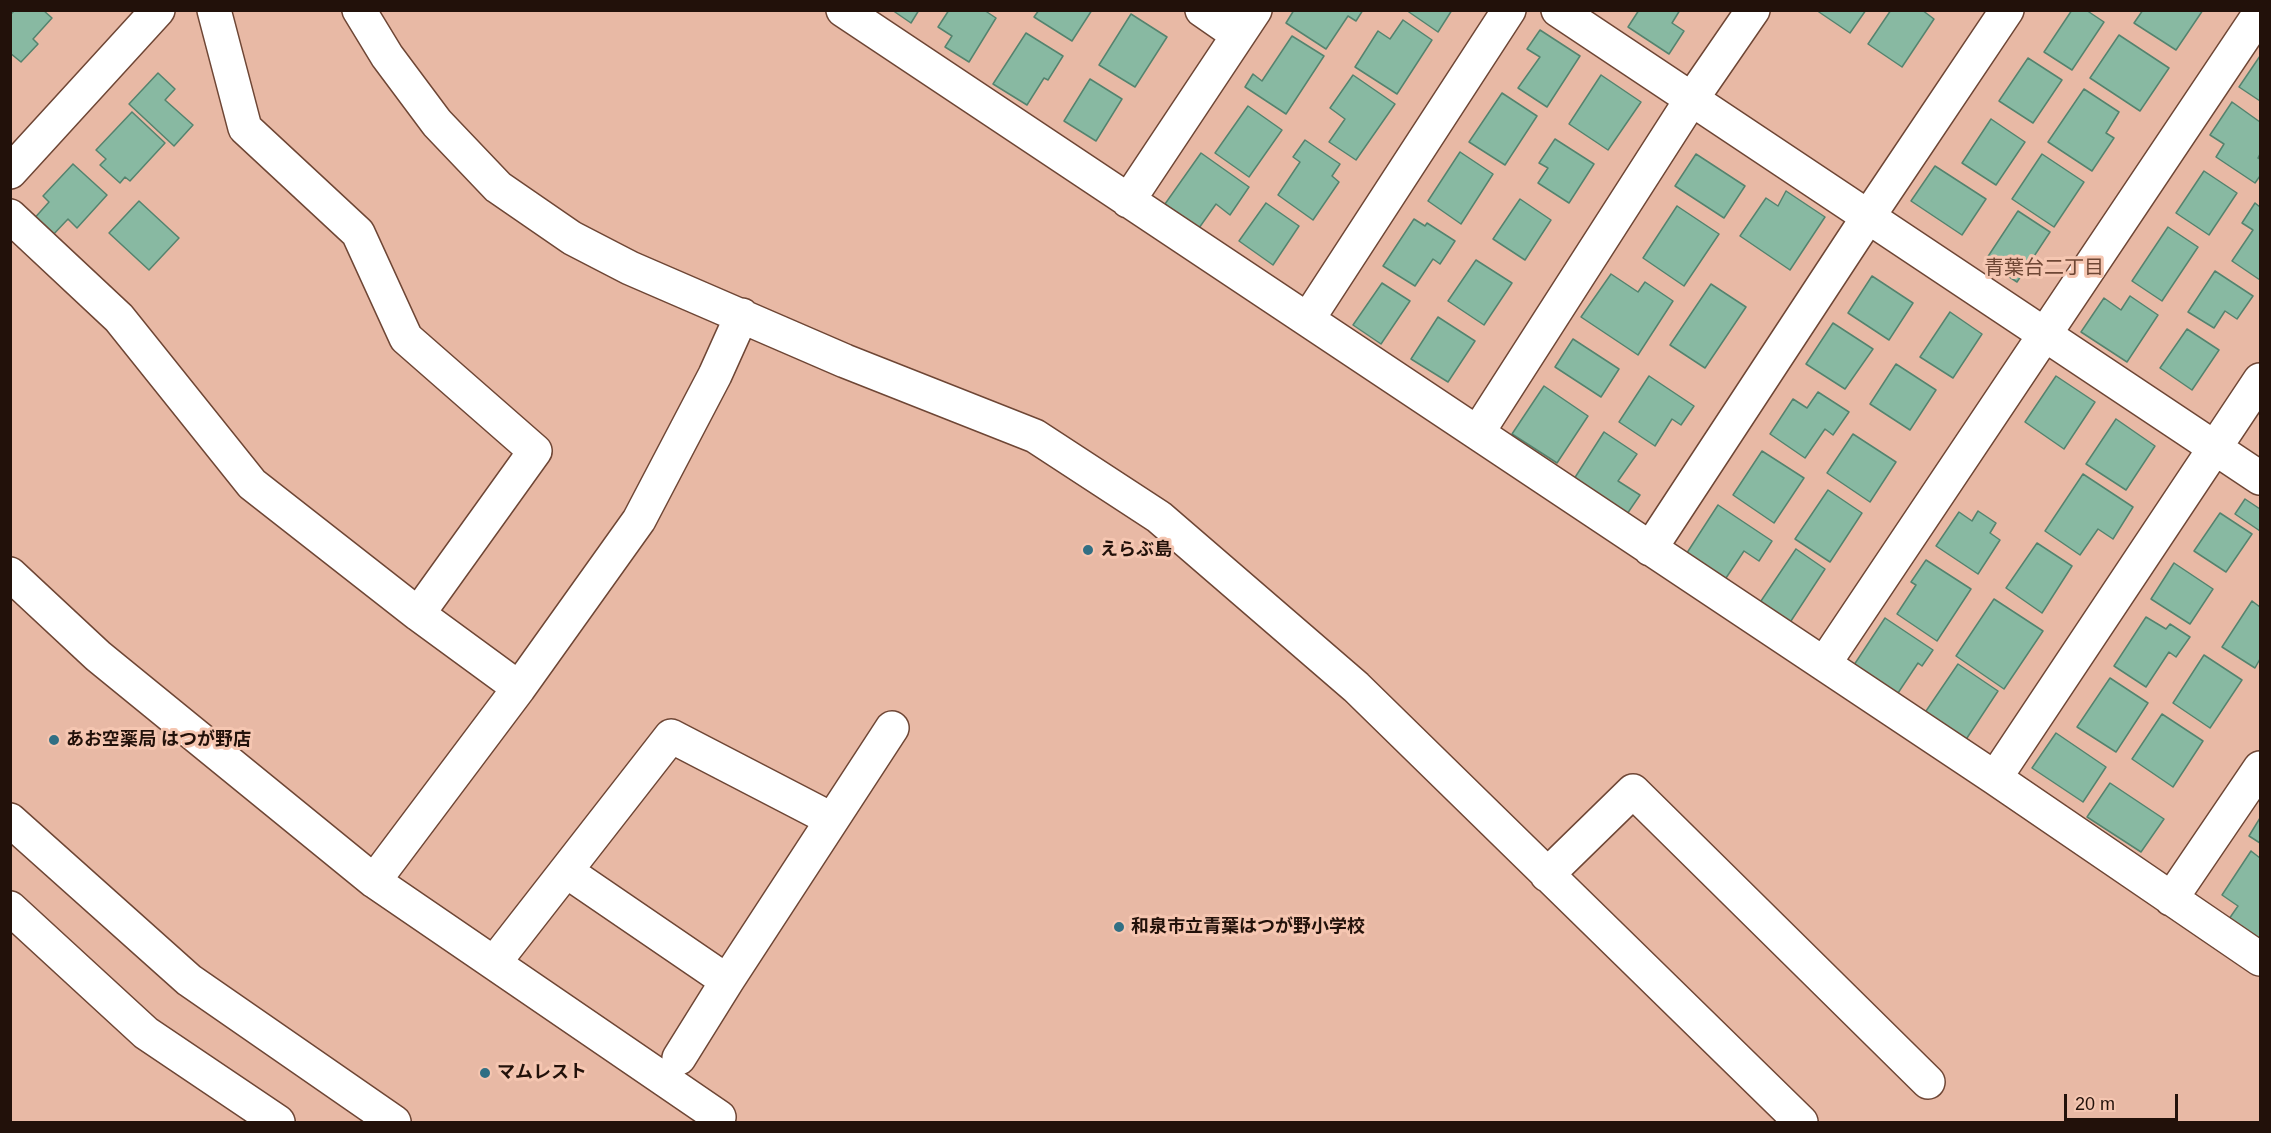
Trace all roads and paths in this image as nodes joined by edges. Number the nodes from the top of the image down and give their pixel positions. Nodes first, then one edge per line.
1 (158, 10) edge
2 (214, 10) edge
3 (843, 10) edge
4 (1202, 10) edge
5 (1509, 10) edge
6 (1558, 10) edge
7 (1753, 10) edge
8 (2007, 10) edge
9 (361, 12) edge
10 (2260, 13) edge
11 (1246, 23) edge
12 (1691, 100) junction
13 (10, 172) edge
14 (1128, 201) junction
15 (10, 216) edge
16 (1868, 217) junction
17 (742, 315) junction
18 (1308, 319) junction
19 (2043, 334) junction
20 (2260, 380) edge
21 (1478, 432) junction
22 (2215, 449) junction
23 (2260, 478) edge
24 (1650, 549) junction
25 (10, 574) edge
26 (418, 614) junction
27 (1824, 664) junction
28 (519, 688) junction
29 (892, 728) dead end
30 (2260, 768) edge
31 (1995, 778) junction
32 (831, 819) junction
33 (10, 820) edge
34 (566, 871) junction
35 (1547, 874) junction
36 (374, 881) junction
37 (2171, 899) junction
38 (10, 908) edge
39 (2260, 959) edge
40 (494, 963) junction
41 (727, 981) junction
42 (679, 1058) dead end
43 (1928, 1082) dead end
44 (278, 1122) edge
45 (394, 1122) edge
46 (715, 1122) edge
47 (1801, 1122) edge

1 - 13 street
2 - 26 street
3 - 14 street
4 - 11 street
5 - 18 street
6 - 12 street
7 - 12 street
8 - 16 street
9 - 17 street
10 - 19 street
11 - 14 street
12 - 16 street
12 - 21 street
14 - 18 street
15 - 26 street
16 - 19 street
16 - 24 street
17 - 28 street
17 - 35 street
18 - 21 street
19 - 22 street
19 - 27 street
20 - 22 street
21 - 24 street
22 - 23 street
22 - 31 street
24 - 27 street
25 - 36 street
26 - 28 street
27 - 31 street
28 - 36 street
29 - 32 street
30 - 37 street
31 - 37 street
32 - 34 street
32 - 41 street
33 - 45 street
34 - 40 street
34 - 41 street
35 - 43 street
35 - 47 street
36 - 40 street
37 - 39 street
38 - 44 street
40 - 46 street
41 - 42 street

